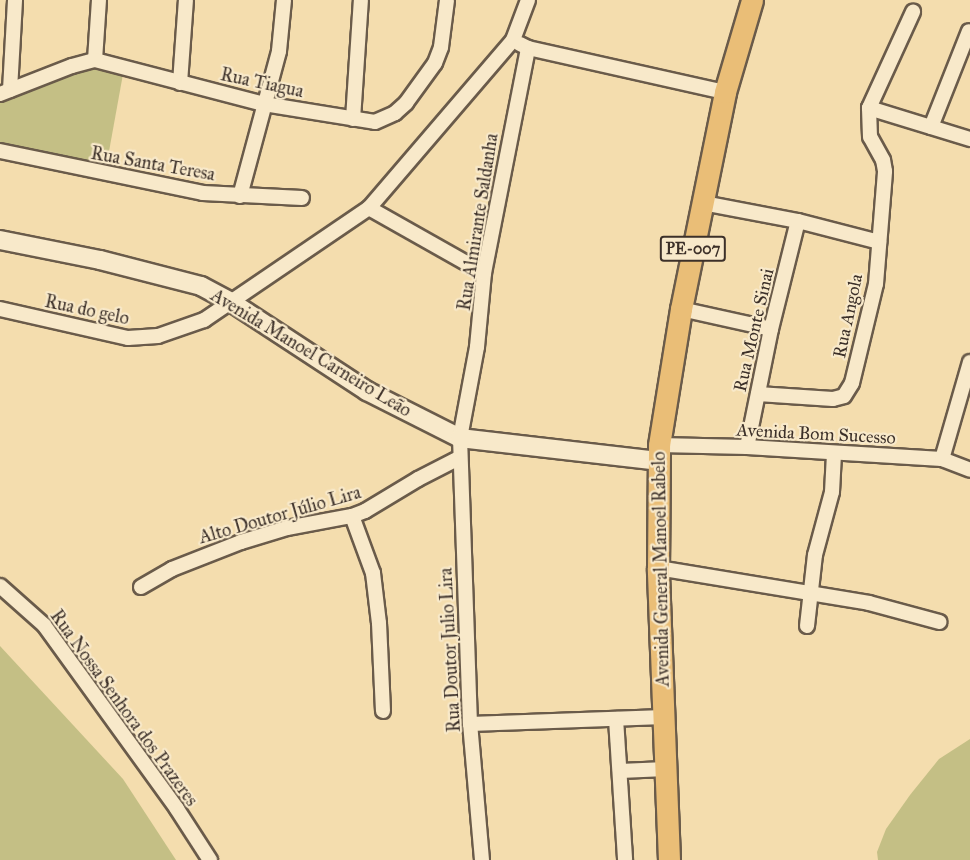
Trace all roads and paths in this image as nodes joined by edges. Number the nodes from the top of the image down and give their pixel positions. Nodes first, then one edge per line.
1 (15, 0) edge
2 (99, 0) edge
3 (186, 0) edge
4 (284, 0) edge
5 (361, 0) edge
6 (447, 0) edge
7 (528, 0) edge
8 (752, 0) edge
9 (913, 12) dead end
10 (969, 31) edge
11 (513, 40) junction
12 (528, 48) junction
13 (95, 60) junction
14 (180, 83) junction
15 (5, 92) edge
16 (725, 92) junction
17 (264, 104) junction
18 (869, 108) junction
19 (353, 119) junction
20 (931, 127) junction
21 (970, 139) edge
22 (0, 151) edge
23 (240, 196) junction
24 (302, 198) dead end
25 (703, 203) junction
26 (369, 208) junction
27 (798, 222) junction
28 (0, 240) edge
29 (879, 242) junction
30 (484, 273) junction
31 (231, 302) junction
32 (0, 309) edge
33 (681, 309) junction
34 (771, 329) junction
35 (970, 363) edge
36 (759, 394) junction
37 (460, 438) junction
38 (747, 447) junction
39 (658, 453) junction
40 (834, 454) junction
41 (459, 458) junction
42 (942, 459) junction
43 (970, 470) edge
44 (352, 516) junction
45 (658, 568) junction
46 (0, 586) edge
47 (141, 586) dead end
48 (810, 594) junction
49 (940, 622) dead end
50 (807, 626) dead end
51 (383, 711) dead end
52 (664, 717) junction
53 (616, 719) junction
54 (470, 724) junction
55 (666, 769) junction
56 (620, 771) junction
57 (210, 860) edge
58 (482, 860) edge
59 (625, 860) edge
60 (669, 860) edge

1 - 15 street
2 - 13 street
3 - 14 street
4 - 17 street
5 - 19 street
6 - 19 street, Rua Tiagua
7 - 11 street
8 - 16 main road, Avenida General Manoel Rabelo / PE-007
9 - 18 street
10 - 20 street
11 - 12 street
11 - 26 street, Rua do gelo
12 - 16 street
12 - 30 street, Rua Almirante Saldanha
13 - 14 street, Rua Tiagua
13 - 15 street
14 - 17 street, Rua Tiagua
16 - 25 main road, Avenida General Manoel Rabelo / PE-007
17 - 19 street, Rua Tiagua
17 - 23 street
18 - 20 street
18 - 29 street, Rua Angola
20 - 21 street
22 - 23 street, Rua Santa Teresa
23 - 24 street, Rua Santa Teresa
25 - 27 street
25 - 33 main road, Avenida General Manoel Rabelo / PE-007
26 - 30 street
26 - 31 street, Rua do gelo
27 - 29 street
27 - 34 street, Rua Monte Sinai
28 - 31 main road, Avenida Manoel Carneiro Leão
29 - 36 street, Rua Angola
30 - 37 street, Rua Almirante Saldanha
31 - 32 street, Rua do gelo
31 - 37 main road, Avenida Manoel Carneiro Leão
33 - 34 street
33 - 39 main road, Avenida General Manoel Rabelo / PE-007
34 - 36 street, Rua Monte Sinai
35 - 42 street
36 - 38 street, Rua Monte Sinai
37 - 39 main road, Avenida Manoel Carneiro Leão
37 - 41 street, Rua Doutor Julio Lira
38 - 39 street, Avenida Bom Sucesso
38 - 40 street, Avenida Bom Sucesso
39 - 45 main road, Avenida General Manoel Rabelo / PE-007
40 - 42 street, Avenida Bom Sucesso
40 - 48 street
41 - 44 street, Alto Doutor Júlio Lira
41 - 54 street, Rua Doutor Julio Lira
42 - 43 street, Avenida Bom Sucesso
44 - 47 street, Alto Doutor Júlio Lira
44 - 51 street
45 - 48 street
45 - 52 main road, Avenida General Manoel Rabelo / PE-007
46 - 57 street, Rua Nossa Senhora dos Prazeres
48 - 49 street
48 - 50 street
52 - 53 street
52 - 55 main road, Avenida General Manoel Rabelo / PE-007
53 - 54 street
53 - 56 street
54 - 58 street, Rua Doutor Julio Lira
55 - 56 street
55 - 60 main road, Avenida General Manoel Rabelo / PE-007
56 - 59 street

